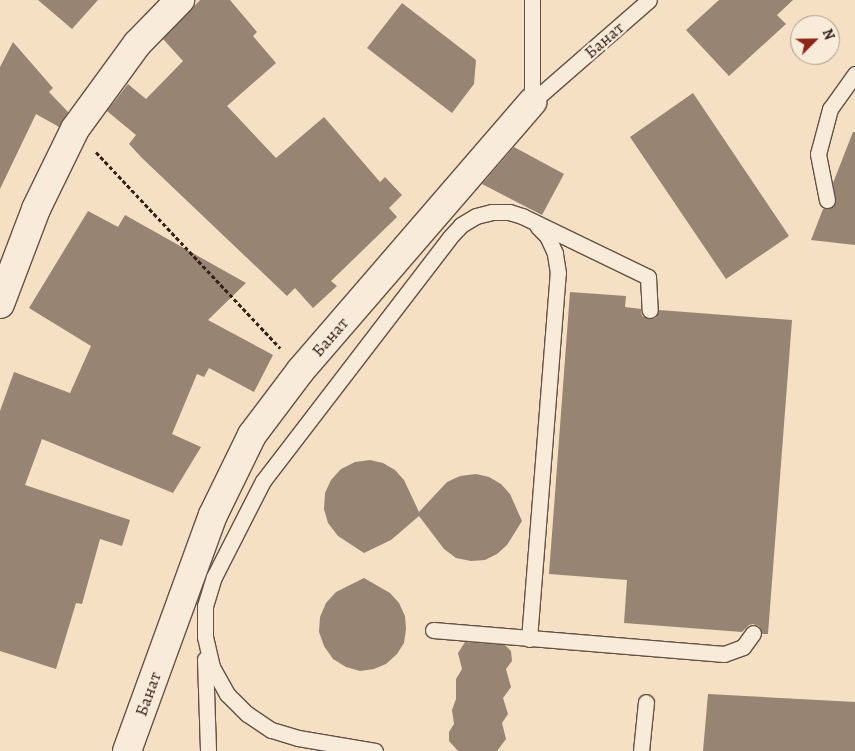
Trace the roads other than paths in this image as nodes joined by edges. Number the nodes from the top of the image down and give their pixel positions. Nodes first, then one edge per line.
1 (180, 0) edge
2 (532, 0) edge
3 (649, 0) edge
4 (855, 74) edge
5 (532, 102) junction
6 (827, 200) dead end
7 (533, 222) junction
8 (0, 304) edge
9 (650, 310) dead end
10 (433, 630) dead end
11 (753, 633) dead end
12 (205, 637) junction
13 (528, 639) junction
14 (646, 702) dead end
15 (343, 749) edge
16 (127, 751) edge
17 (208, 751) edge
18 (375, 751) edge
19 (641, 751) edge

1 - 8 street
2 - 5 lane
3 - 5 lane, Банат
4 - 6 lane
5 - 16 street, Банат
7 - 9 lane
7 - 12 lane
7 - 13 lane
10 - 13 lane
11 - 13 lane
12 - 15 lane
12 - 17 lane
14 - 19 lane
15 - 18 lane

